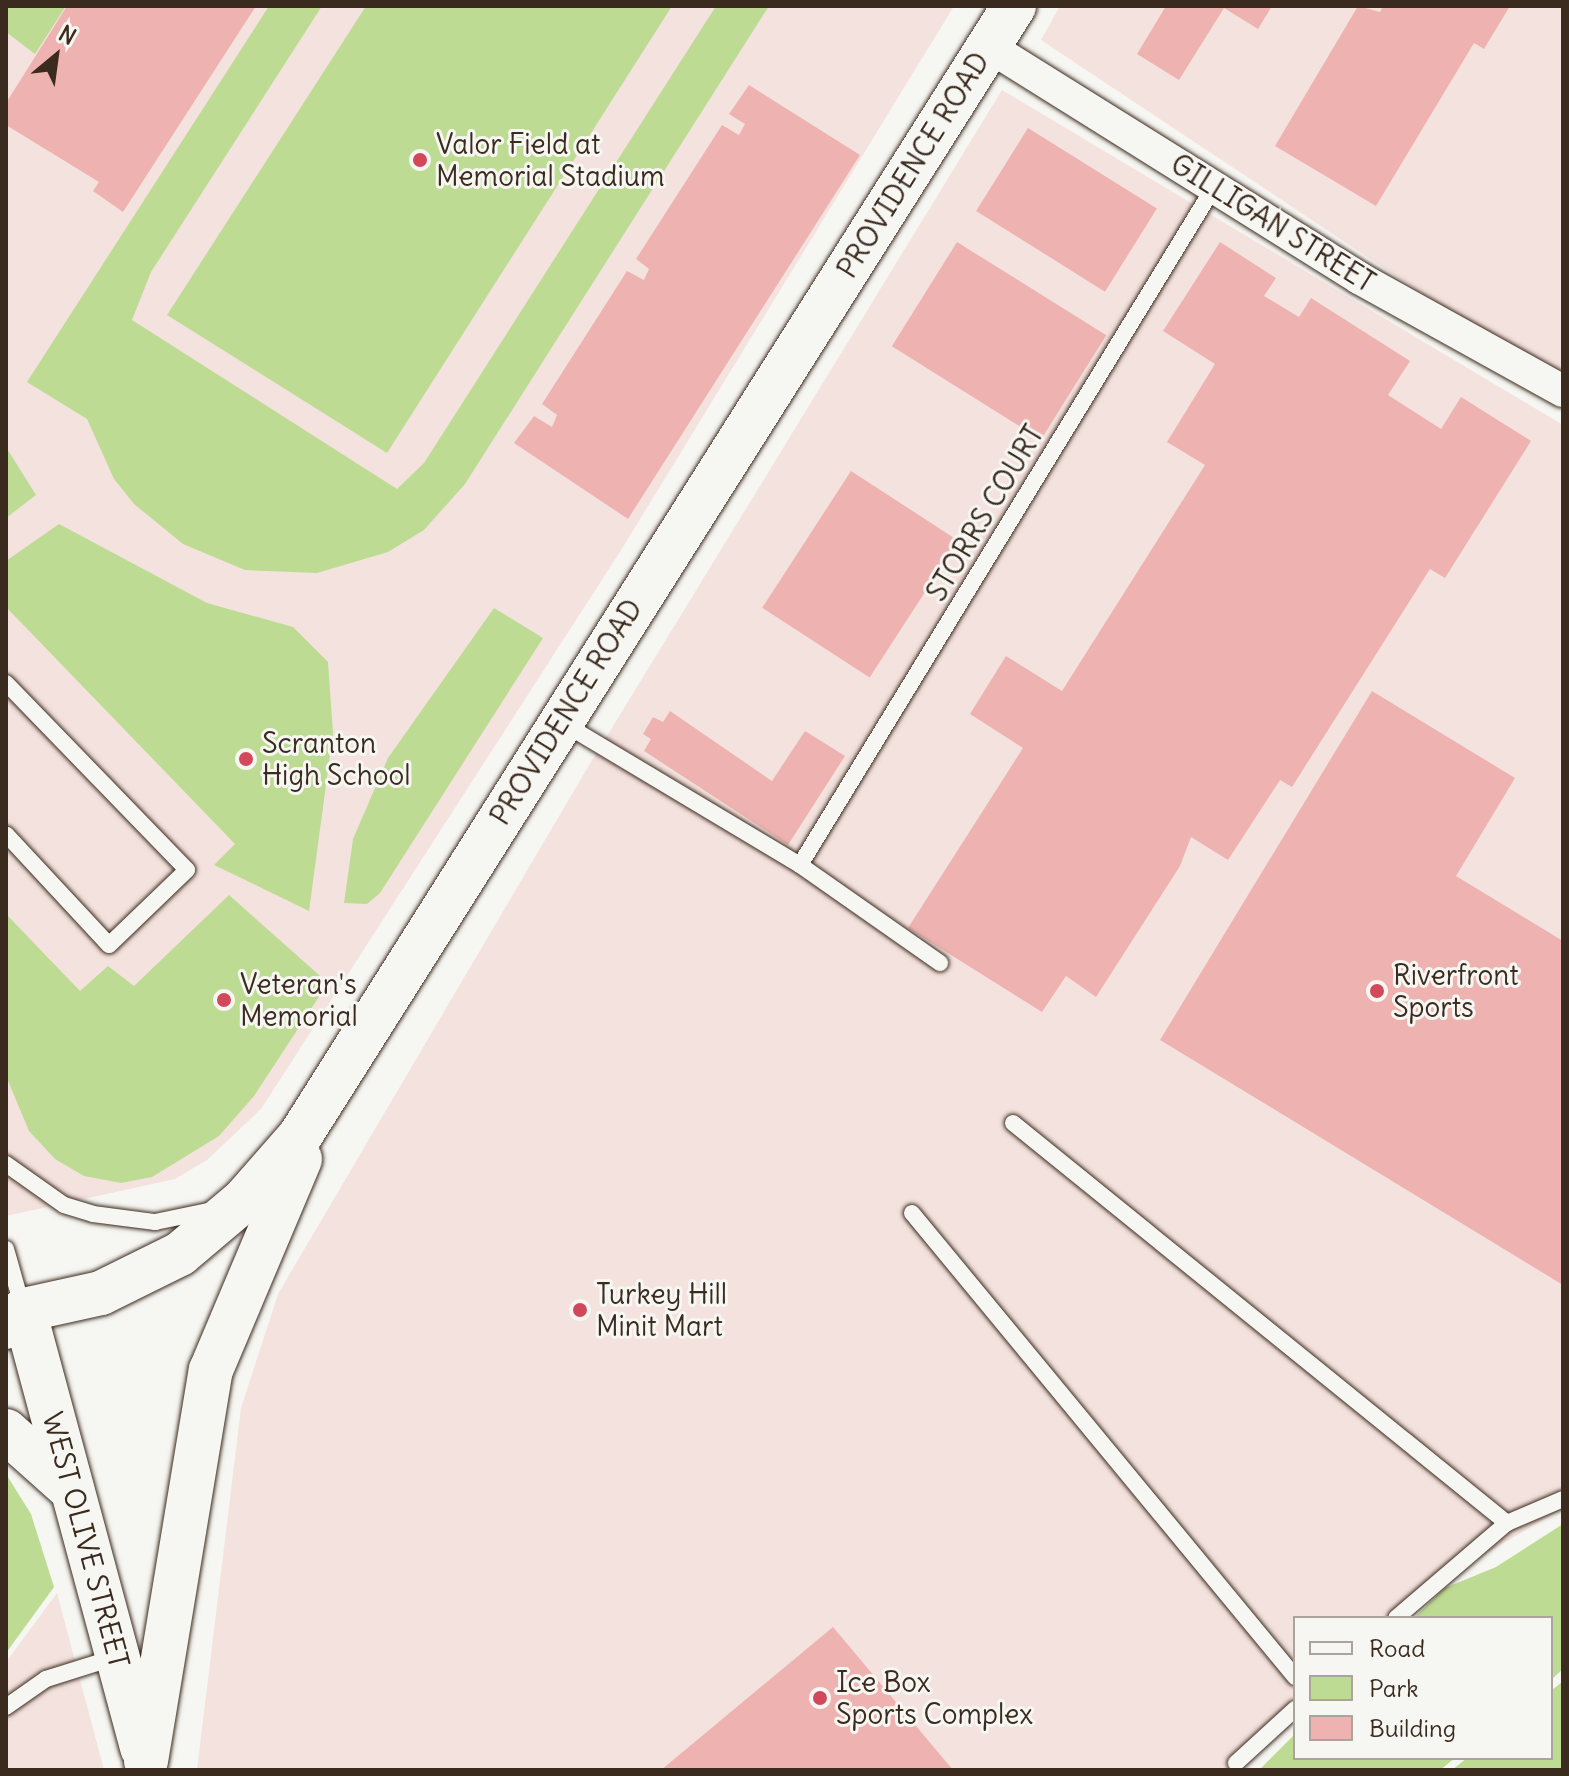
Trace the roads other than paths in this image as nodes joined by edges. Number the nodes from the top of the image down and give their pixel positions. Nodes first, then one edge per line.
1 (1014, 6) edge
2 (988, 46) junction
3 (1214, 187) junction
4 (1563, 391) edge
5 (6, 683) edge
6 (560, 722) junction
7 (6, 834) edge
8 (800, 865) junction
9 (940, 963) dead end
10 (328, 1096) junction
11 (1013, 1123) dead end
12 (6, 1164) edge
13 (244, 1200) junction
14 (912, 1213) dead end
15 (6, 1249) edge
16 (12, 1313) edge
17 (6, 1431) edge
18 (72, 1490) junction
19 (1563, 1499) edge
20 (1507, 1523) junction
21 (1398, 1616) edge
22 (118, 1657) junction
23 (1293, 1675) edge
24 (6, 1707) edge
25 (1293, 1711) edge
26 (1236, 1763) dead end
27 (147, 1766) edge

1 - 2 main road, PROVIDENCE ROAD
2 - 3 street, GILLIGAN STREET
2 - 6 main road, PROVIDENCE ROAD
3 - 4 street, GILLIGAN STREET
3 - 8 lane, STORRS COURT
5 - 7 lane
6 - 8 lane
6 - 10 main road, PROVIDENCE ROAD
8 - 9 lane
10 - 13 main road, PROVIDENCE ROAD
10 - 27 main road
11 - 20 lane
12 - 13 lane
13 - 16 main road, PROVIDENCE ROAD
14 - 23 lane
15 - 16 lane
16 - 18 main road, WEST OLIVE STREET
17 - 18 main road
18 - 22 main road, WEST OLIVE STREET
19 - 20 lane
20 - 21 lane
22 - 24 lane
22 - 27 main road, WEST OLIVE STREET
25 - 26 lane

